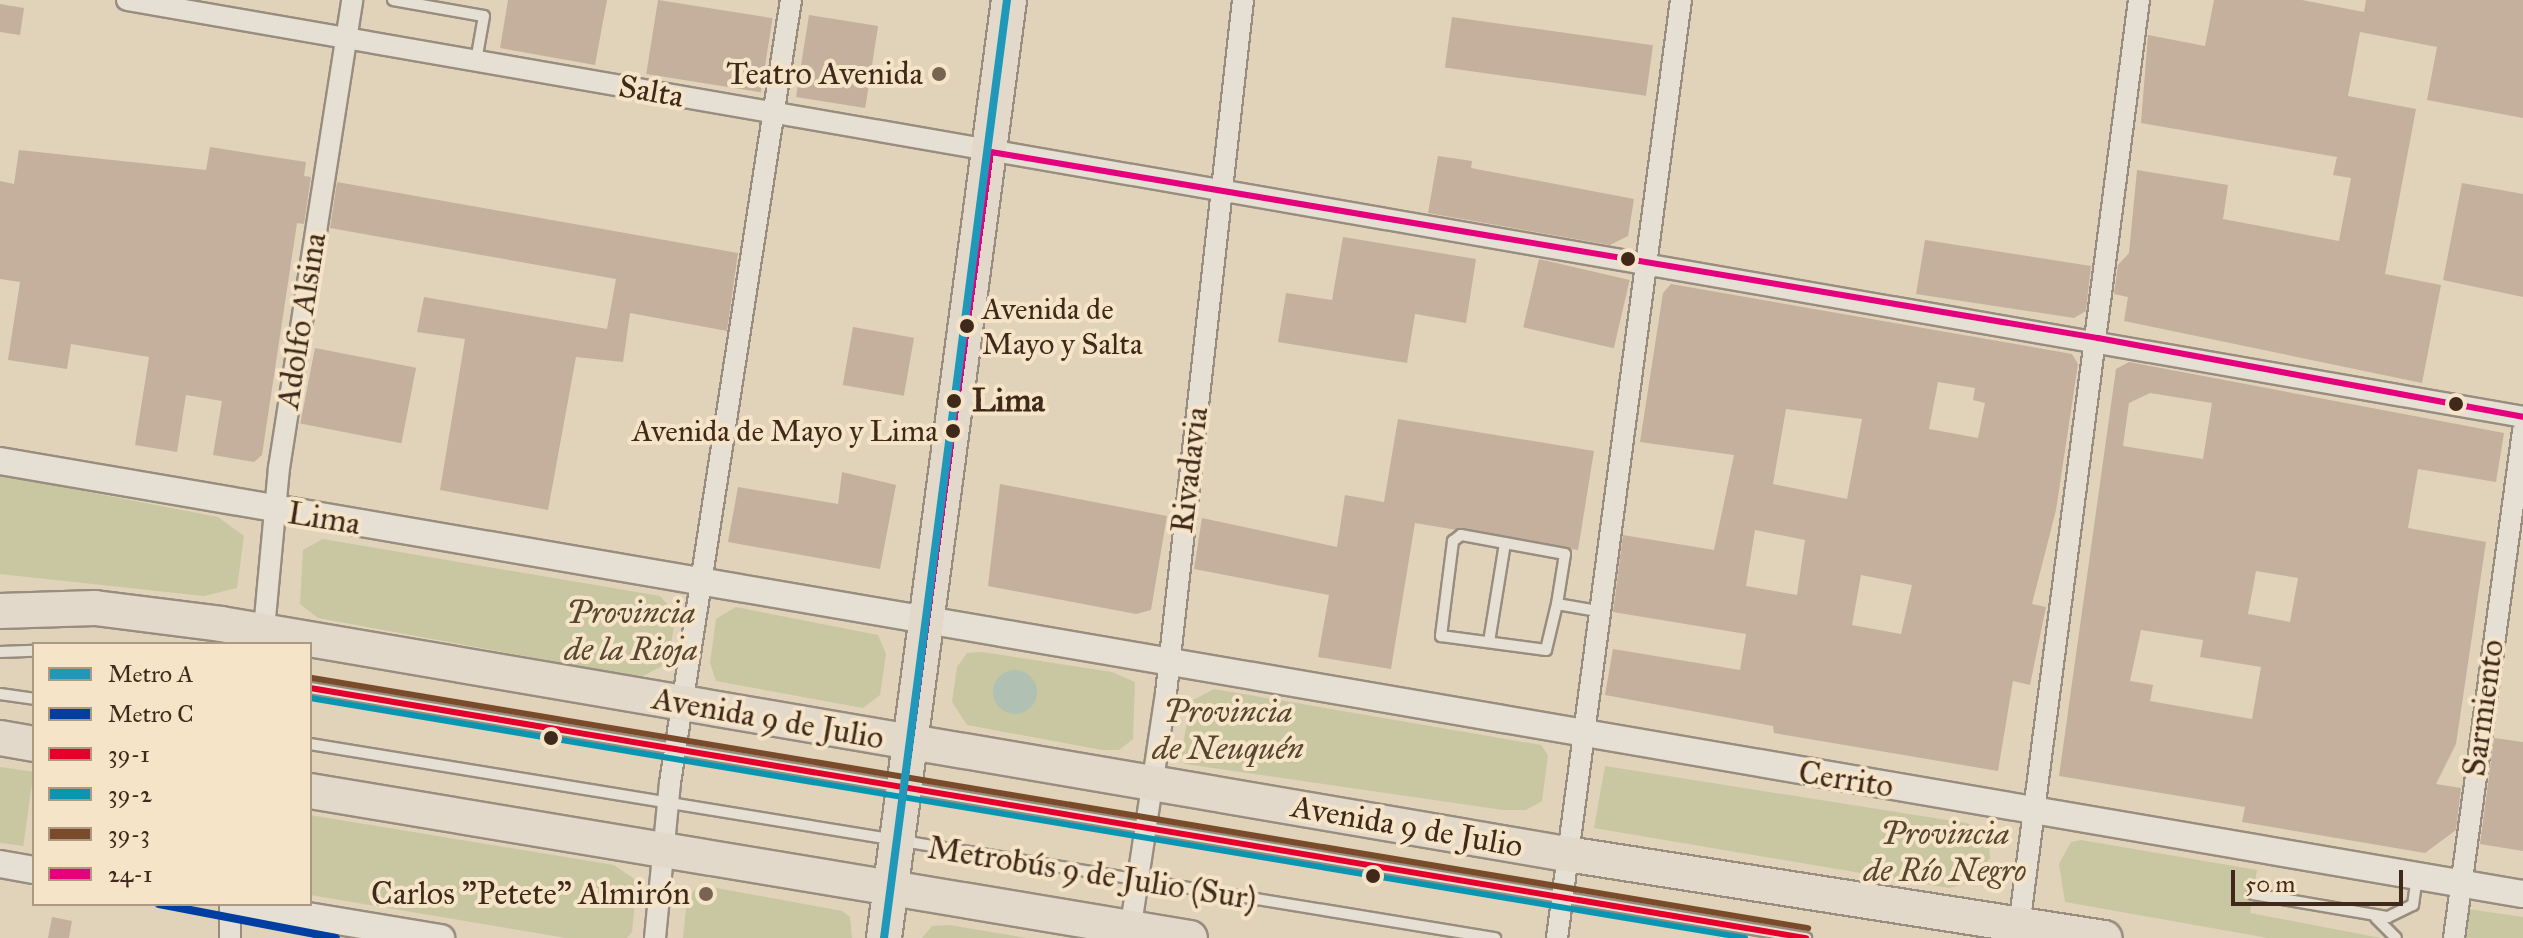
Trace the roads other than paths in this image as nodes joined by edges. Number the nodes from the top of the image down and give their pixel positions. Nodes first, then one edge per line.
1 (127, 0) edge
2 (352, 0) edge
3 (393, 0) edge
4 (791, 0) edge
5 (1009, 0) edge
6 (1243, 0) edge
7 (1681, 0) edge
8 (2139, 0) edge
9 (347, 37) junction
10 (476, 61) junction
11 (777, 114) junction
12 (991, 152) junction
13 (1221, 193) junction
14 (1646, 265) junction
15 (2098, 338) junction
16 (2523, 417) edge
17 (2523, 431) edge
18 (0, 461) edge
19 (276, 511) junction
20 (1505, 543) junction
21 (703, 581) junction
22 (0, 598) edge
23 (1557, 604) junction
24 (46, 608) junction
25 (0, 611) edge
26 (1597, 611) junction
27 (926, 619) junction
28 (263, 638) edge
29 (288, 642) edge
30 (1489, 642) junction
31 (312, 646) edge
32 (32, 651) edge
33 (0, 652) edge
34 (1169, 665) junction
35 (312, 688) edge
36 (0, 694) edge
37 (32, 699) edge
38 (681, 705) junction
39 (1581, 736) junction
40 (0, 738) edge
41 (909, 742) junction
42 (32, 744) edge
43 (312, 744) edge
44 (674, 752) junction
45 (1153, 784) junction
46 (906, 789) junction
47 (312, 791) edge
48 (667, 806) junction
49 (2037, 812) junction
50 (1147, 830) junction
51 (897, 842) junction
52 (662, 849) junction
53 (1567, 854) junction
54 (0, 864) edge
55 (32, 870) edge
56 (2416, 875) junction
57 (1139, 882) junction
58 (2460, 883) junction
59 (890, 887) junction
60 (2253, 894) dead end
61 (2523, 894) edge
62 (1562, 899) junction
63 (233, 906) edge
64 (245, 906) edge
65 (2376, 918) junction
66 (2018, 931) edge
67 (1130, 933) edge
68 (230, 938) edge
69 (441, 938) edge
70 (655, 938) edge
71 (884, 938) edge
72 (1190, 938) edge
73 (1495, 938) edge
74 (1557, 938) edge
75 (1806, 938) edge
76 (2104, 938) edge
77 (2396, 938) edge
78 (2454, 938) edge

1 - 9 street, Salta
2 - 9 street, Adolfo Alsina
3 - 10 lane
4 - 11 street
5 - 12 main road
6 - 13 street, Rivadavia
7 - 14 street
8 - 15 street
9 - 10 street, Salta
9 - 19 street, Adolfo Alsina
10 - 11 street, Salta
11 - 12 street, Salta
11 - 21 street
12 - 13 street, Salta
12 - 27 main road
13 - 14 street, Salta
13 - 34 street, Rivadavia
14 - 15 street, Salta
14 - 26 street
15 - 16 street, Salta
15 - 49 street
17 - 58 street, Sarmiento
18 - 19 street, Lima
19 - 21 street, Lima
19 - 28 street, Adolfo Alsina
20 - 23 lane
20 - 30 lane
20 - 30 lane
21 - 27 street, Lima
21 - 38 street
22 - 24 main road
23 - 26 lane
23 - 30 lane
24 - 25 main road, Avenida 9 de Julio
24 - 28 main road, Avenida 9 de Julio
26 - 39 street
27 - 34 street, Lima
27 - 41 main road
28 - 29 main road, Avenida 9 de Julio
31 - 38 main road, Avenida 9 de Julio
32 - 33 lane
34 - 39 street, Cerrito
34 - 45 street, Rivadavia
35 - 44 lane
36 - 37 lane
38 - 41 main road, Avenida 9 de Julio
38 - 44 street
39 - 49 street, Cerrito
39 - 53 street
40 - 42 main road
41 - 45 main road, Avenida 9 de Julio
41 - 46 main road
43 - 48 lane, Metrobús 9 de Julio (Sur)
44 - 46 lane
44 - 48 street
45 - 50 street, Rivadavia
45 - 53 main road, Avenida 9 de Julio
46 - 50 lane
46 - 51 main road
47 - 52 main road
48 - 51 lane, Metrobús 9 de Julio (Sur)
48 - 52 street
49 - 56 street, Cerrito
49 - 66 street
50 - 57 street, Rivadavia
50 - 62 lane
51 - 57 lane, Metrobús 9 de Julio (Sur)
51 - 59 main road
52 - 59 main road
52 - 70 street
53 - 62 street
53 - 66 main road, Avenida 9 de Julio
54 - 55 street
56 - 58 street, Cerrito
56 - 65 lane
57 - 67 street, Rivadavia
57 - 73 lane, Metrobús 9 de Julio (Sur)
58 - 61 street, Cerrito
58 - 78 street, Sarmiento
59 - 67 main road
59 - 71 main road
60 - 65 lane
62 - 74 street
62 - 75 lane
63 - 68 street
64 - 69 street
65 - 77 lane
66 - 76 main road, Avenida 9 de Julio
67 - 72 main road

